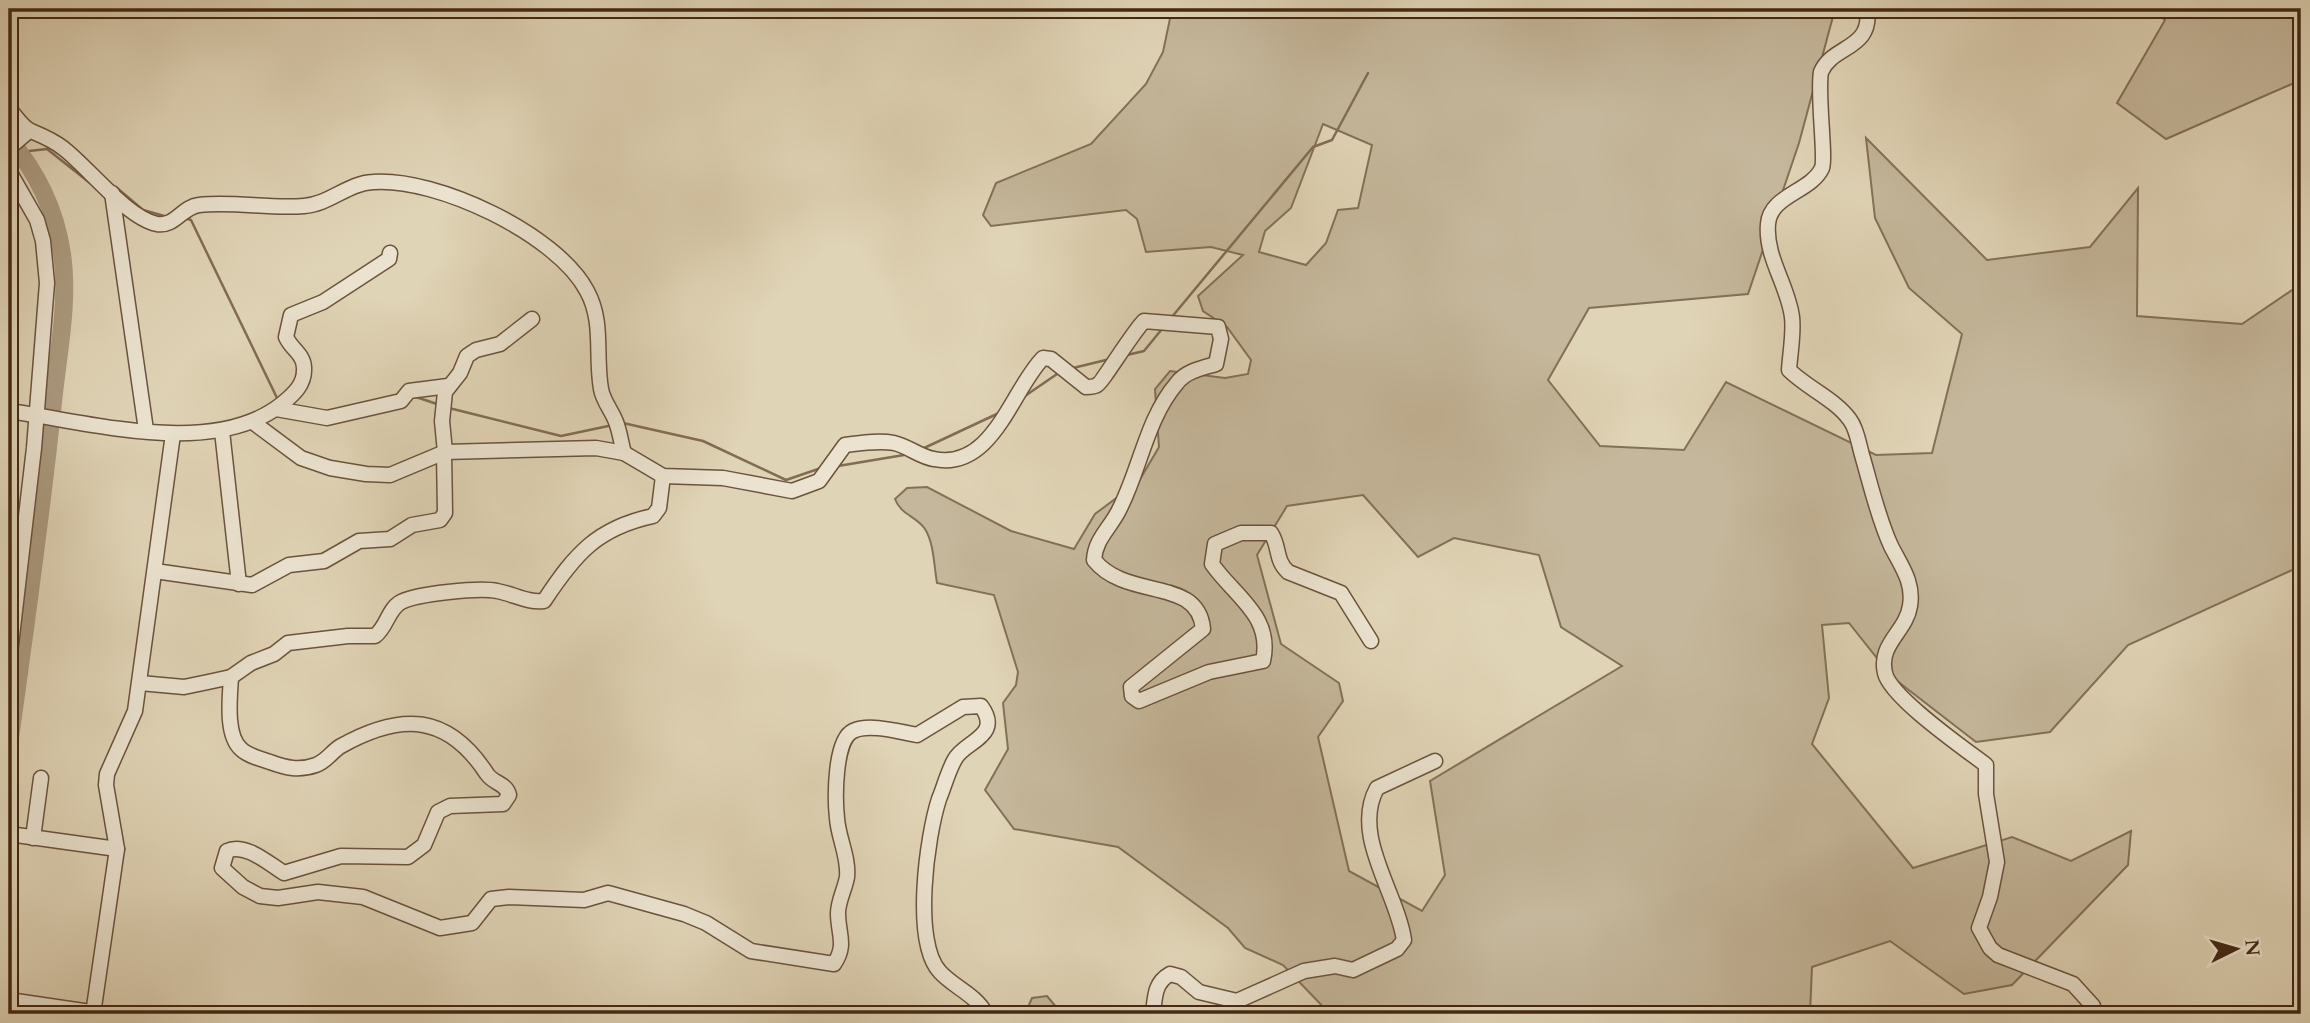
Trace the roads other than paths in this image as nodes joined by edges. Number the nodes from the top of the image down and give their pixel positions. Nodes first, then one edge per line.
1 (1867, 9) edge
2 (9, 109) edge
3 (29, 131) junction
4 (9, 148) edge
5 (9, 171) edge
6 (111, 193) junction
7 (390, 253) dead end
8 (533, 319) dead end
9 (448, 386) junction
10 (276, 409) junction
11 (9, 411) edge
12 (37, 415) junction
13 (254, 424) junction
14 (146, 430) junction
15 (222, 431) junction
16 (173, 434) junction
17 (444, 452) junction
18 (624, 453) junction
19 (663, 476) junction
20 (155, 571) junction
21 (239, 584) junction
22 (1371, 641) dead end
23 (9, 662) edge
24 (231, 677) junction
25 (140, 683) junction
26 (1435, 761) dead end
27 (41, 778) dead end
28 (9, 834) edge
29 (33, 838) junction
30 (117, 849) junction
31 (9, 1000) edge
32 (97, 1014) edge
33 (986, 1014) edge
34 (1153, 1014) edge
35 (2092, 1014) edge

1 - 35 street
2 - 3 street
3 - 4 street
3 - 6 street
5 - 12 street
6 - 14 street
6 - 18 street
7 - 10 street
8 - 9 street
9 - 10 street
9 - 17 street
10 - 13 street
11 - 12 street
12 - 14 street
12 - 23 street
13 - 15 street
13 - 17 street
14 - 16 street
15 - 16 street
15 - 21 street
16 - 20 street
17 - 18 street
17 - 21 street
18 - 19 street
19 - 22 street
19 - 24 street
20 - 21 street
20 - 25 street
24 - 25 street
24 - 33 street
25 - 30 street
26 - 34 street
27 - 29 street
28 - 29 street
29 - 30 street
30 - 32 street
31 - 32 street

